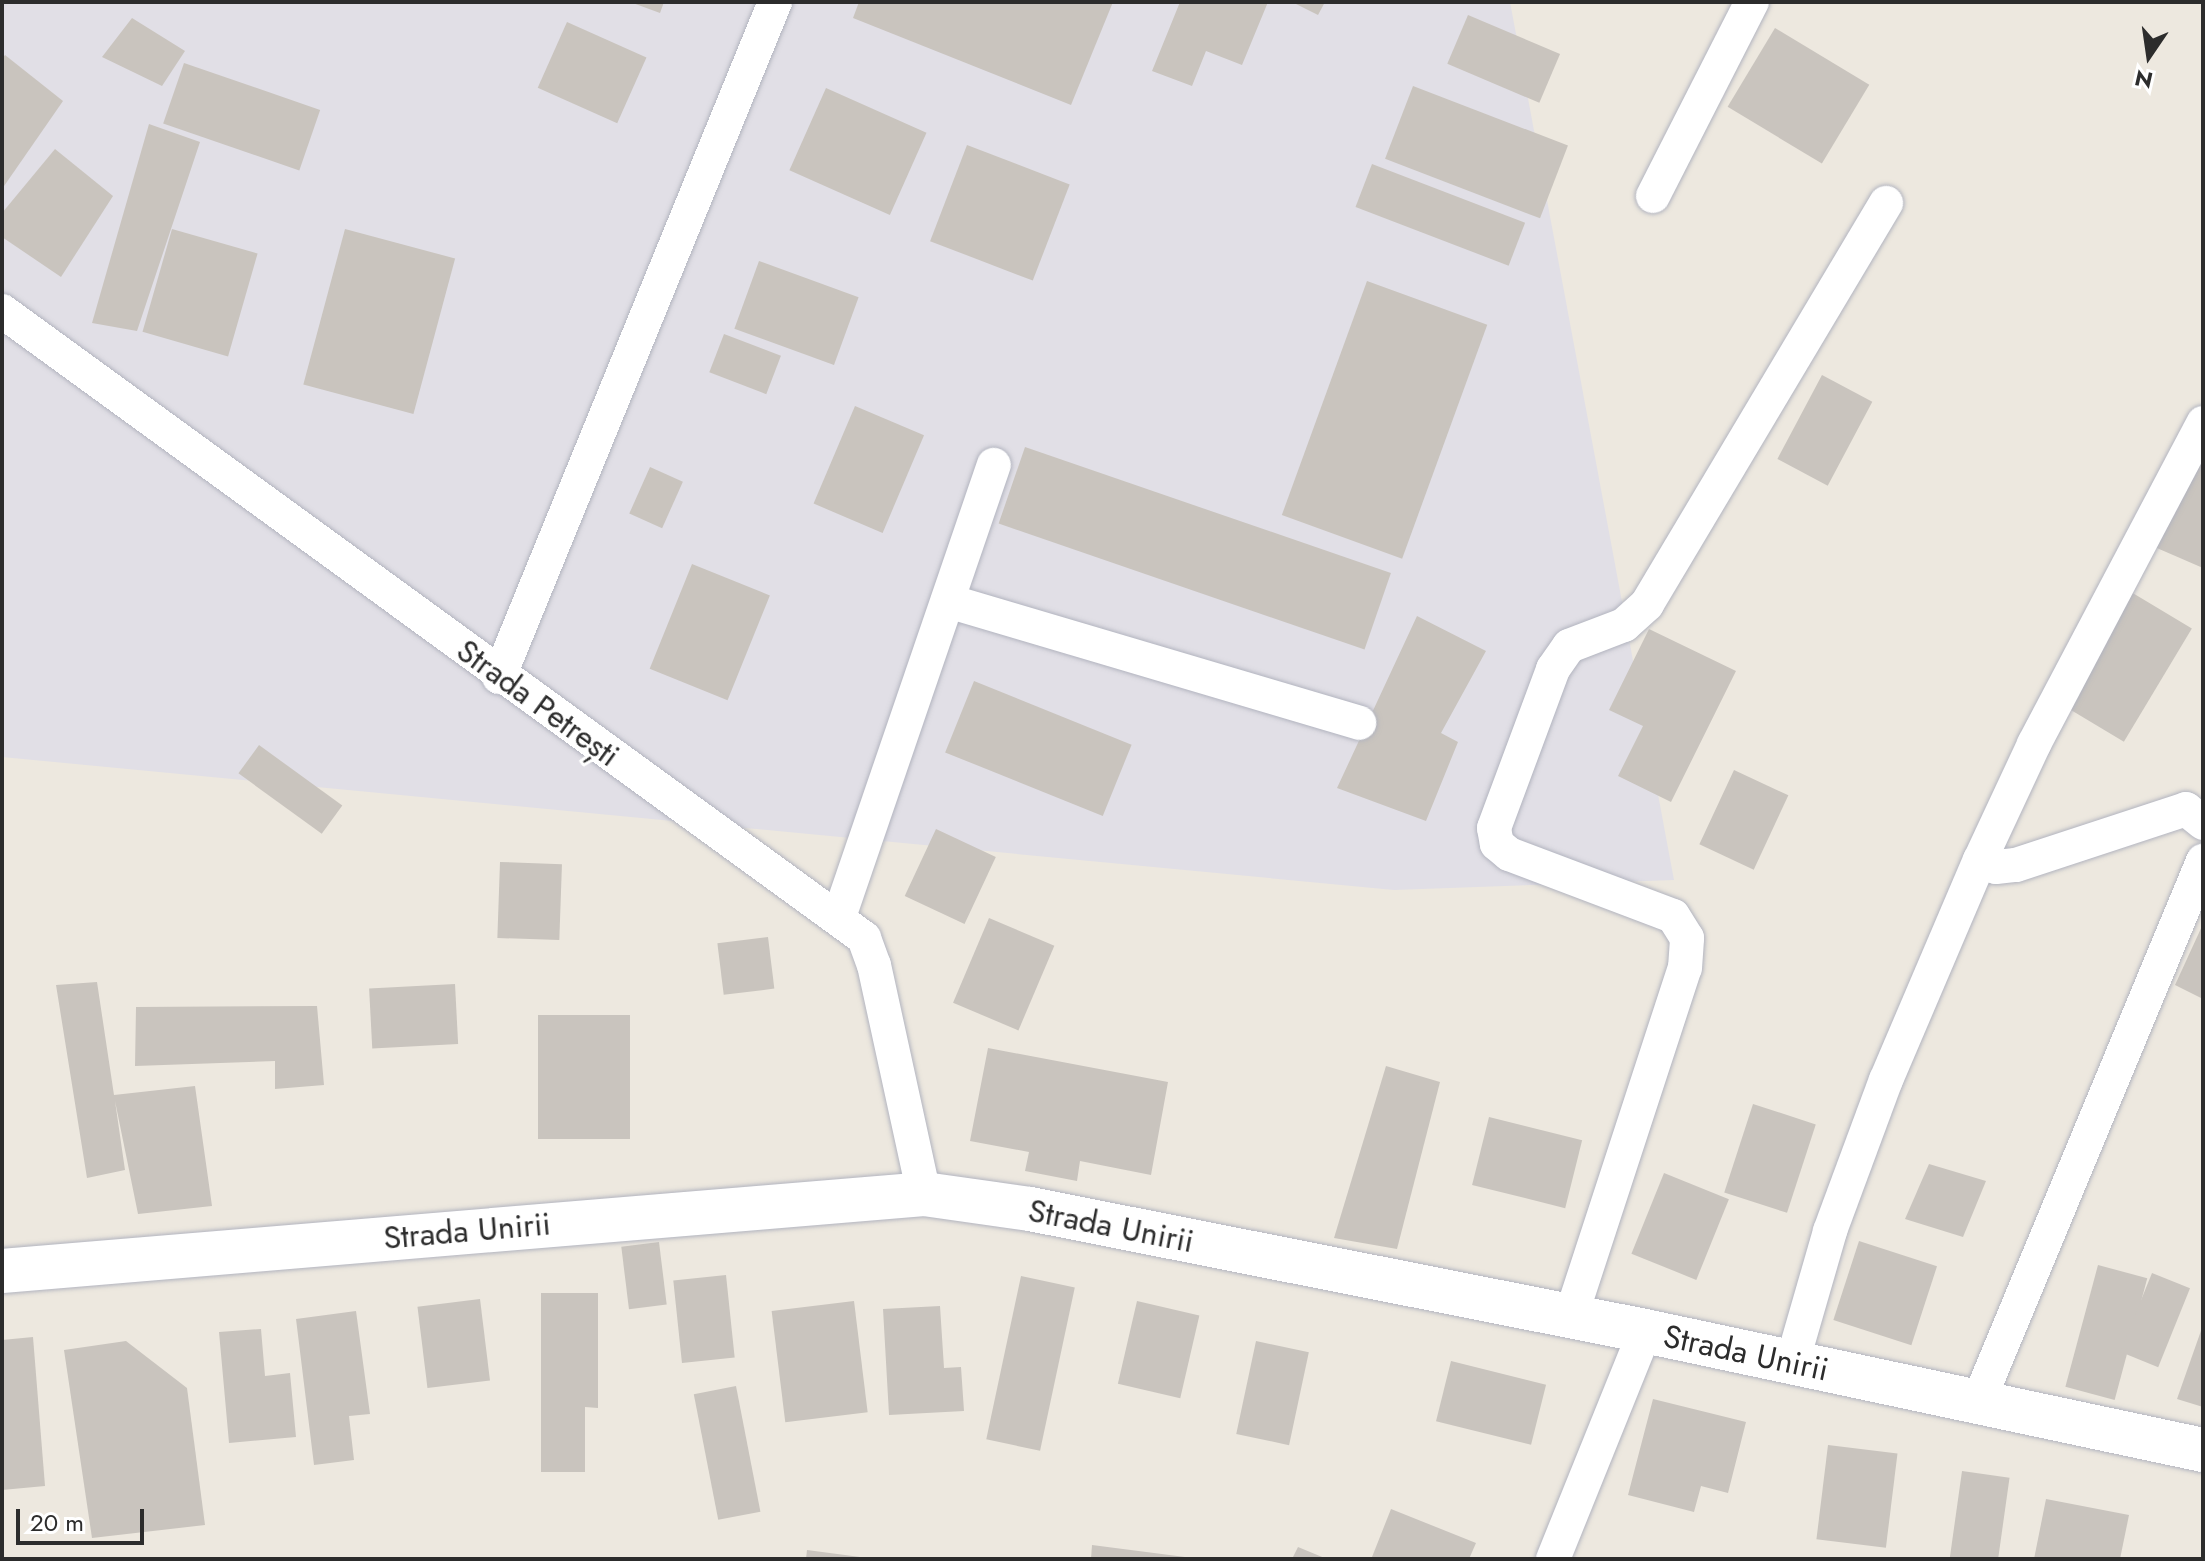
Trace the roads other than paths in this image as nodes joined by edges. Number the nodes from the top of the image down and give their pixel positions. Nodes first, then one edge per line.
1 (775, 2) edge
2 (1752, 2) edge
3 (1653, 196) dead end
4 (1886, 203) dead end
5 (2, 311) edge
6 (2203, 423) edge
7 (994, 465) dead end
8 (948, 601) junction
9 (499, 677) junction
10 (1359, 723) dead end
11 (2203, 823) edge
12 (1980, 860) junction
13 (2203, 861) edge
14 (839, 917) junction
15 (924, 1194) junction
16 (2, 1271) edge
17 (1570, 1319) junction
18 (1645, 1331) junction
19 (1792, 1363) junction
20 (1979, 1400) junction
21 (2203, 1450) edge
22 (1553, 1559) edge

1 - 9 street
2 - 3 street
4 - 17 street
5 - 9 street, Strada Petrești
6 - 12 street
7 - 8 street
8 - 10 street
8 - 14 street
9 - 14 street, Strada Petrești
11 - 12 street
12 - 19 street
13 - 20 street
14 - 15 street, Strada Petrești
15 - 16 main road, Strada Unirii
15 - 17 main road, Strada Unirii
17 - 18 main road, Strada Unirii
18 - 19 main road, Strada Unirii
18 - 22 street
19 - 20 main road, Strada Unirii
20 - 21 main road, Strada Unirii

